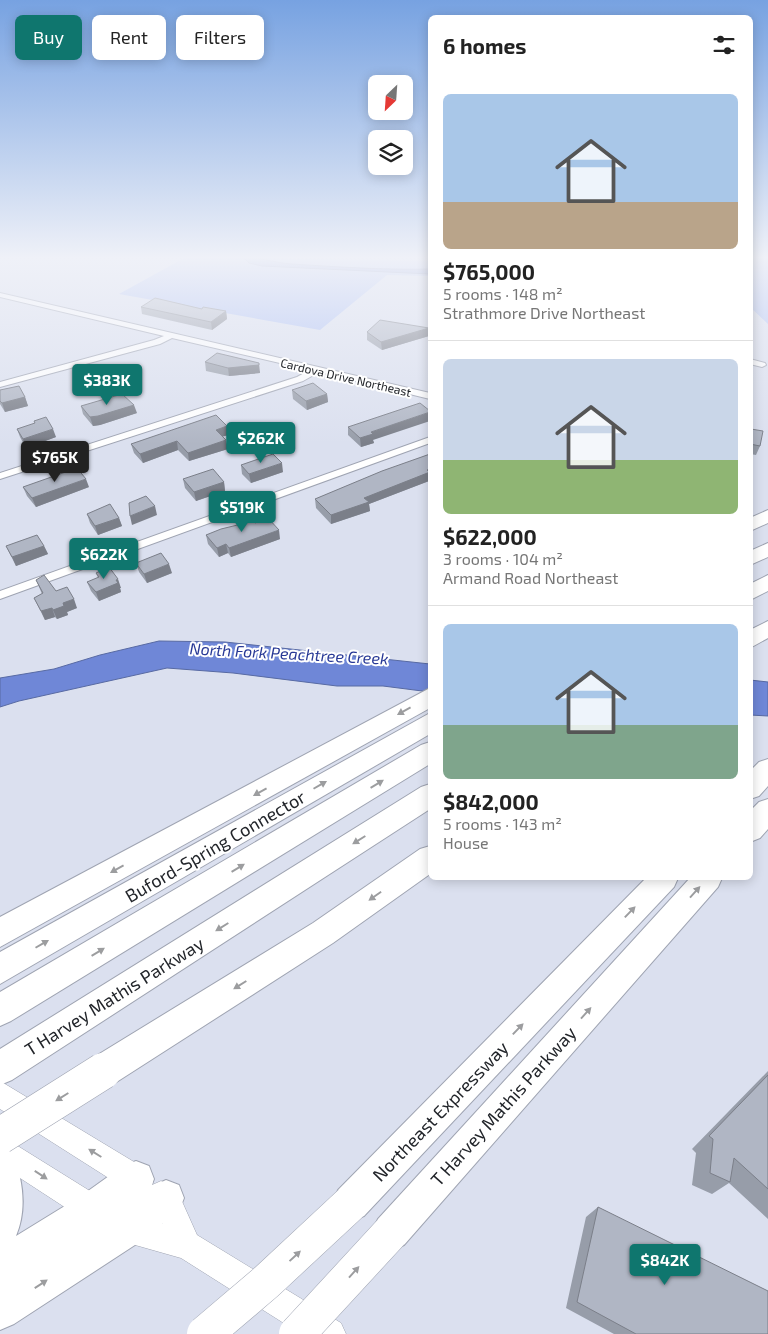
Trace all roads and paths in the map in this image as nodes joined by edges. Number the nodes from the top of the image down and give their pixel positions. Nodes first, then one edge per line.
1 (101, 319) edge
2 (171, 336) junction
3 (753, 362) edge
4 (762, 365) dead end
5 (317, 370) junction
6 (0, 385) edge
7 (428, 396) edge
8 (428, 441) edge
9 (0, 476) edge
10 (768, 516) edge
11 (753, 524) edge
12 (768, 535) edge
13 (753, 542) edge
14 (768, 549) edge
15 (753, 557) edge
16 (768, 582) edge
17 (753, 591) edge
18 (0, 595) edge
19 (768, 628) edge
20 (753, 638) edge
21 (428, 697) edge
22 (426, 734) edge
23 (768, 769) edge
24 (753, 785) edge
25 (428, 796) edge
26 (768, 810) edge
27 (753, 827) edge
28 (428, 859) edge
29 (662, 880) edge
30 (706, 880) edge
31 (0, 933) edge
32 (0, 968) edge
33 (0, 1010) edge
34 (0, 1068) edge
35 (0, 1094) edge
36 (0, 1136) edge
37 (0, 1149) edge
38 (0, 1167) edge
39 (136, 1179) junction
40 (166, 1198) junction
41 (94, 1209) junction
42 (0, 1229) edge
43 (125, 1230) junction
44 (187, 1245) junction
45 (0, 1268) edge
46 (0, 1310) edge
47 (206, 1334) edge
48 (298, 1334) edge
49 (330, 1334) edge

1 - 2 street, Cardova Drive Northeast
2 - 5 street, Cardova Drive Northeast
2 - 6 street
3 - 4 street
5 - 7 street, Cardova Drive Northeast
5 - 9 street
8 - 18 street
10 - 11 highway
12 - 13 highway
14 - 15 highway
16 - 17 highway
19 - 20 highway
21 -> 31 highway, Buford-Spring Connector
32 -> 22 highway, Buford-Spring Connector
33 -> 22 highway
23 - 24 highway
25 -> 34 highway, T Harvey Mathis Parkway
26 - 27 highway
28 -> 36 highway, bridge
47 -> 29 highway, Northeast Expressway, bridge
48 -> 30 highway, T Harvey Mathis Parkway, bridge
39 -> 35 main road
37 -> 41 main road
38 - 42 highway
39 - 40 main road
39 - 41 highway
40 - 43 highway
40 - 44 main road
41 - 43 main road
41 - 45 highway
43 - 44 main road
46 -> 43 highway
44 - 49 main road

